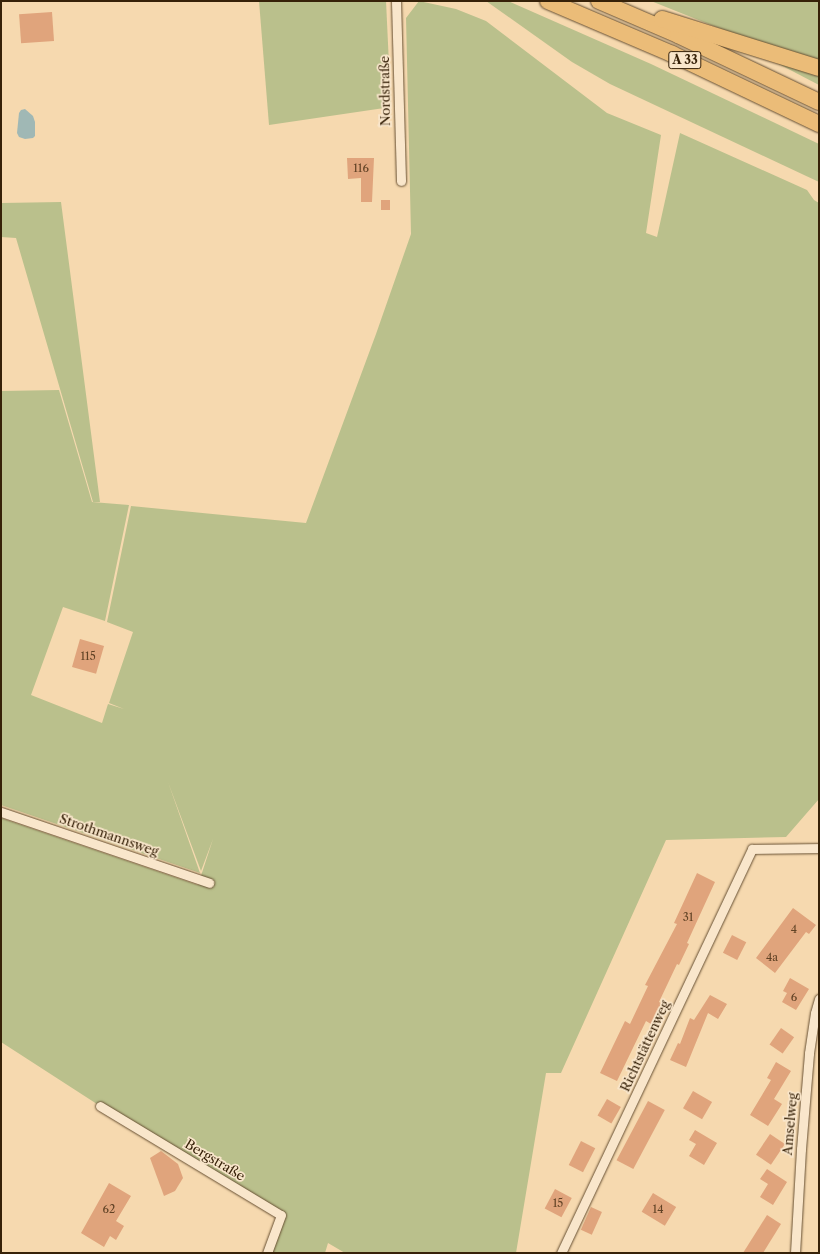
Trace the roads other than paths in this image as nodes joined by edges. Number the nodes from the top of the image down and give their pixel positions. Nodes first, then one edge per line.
1 (396, 1) edge
2 (548, 1) edge
3 (598, 1) edge
4 (607, 1) edge
5 (819, 68) edge
6 (819, 102) edge
7 (819, 124) edge
8 (400, 181) dead end
9 (1, 812) edge
10 (819, 848) edge
11 (209, 883) dead end
12 (819, 999) edge
13 (100, 1106) dead end
14 (267, 1253) edge
15 (561, 1253) edge
16 (795, 1253) edge

1 - 8 street, Nordstraße
2 - 7 highway, A 33
3 - 6 highway, A 33
4 - 5 highway
9 - 11 street, Strothmannsweg
10 - 15 street, Richtstättenweg
12 - 16 street, Amselweg
13 - 14 street, Bergstraße

